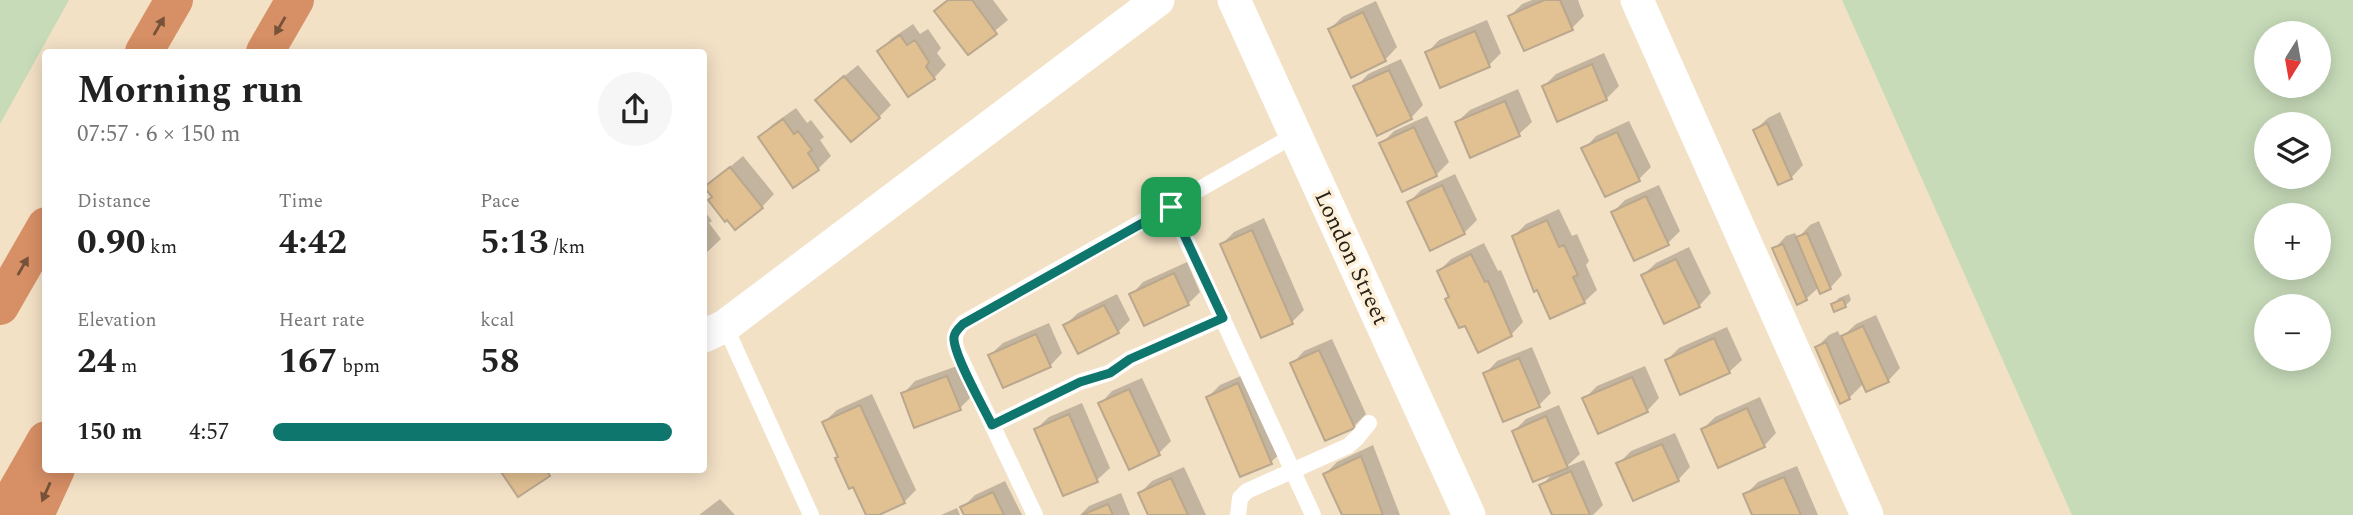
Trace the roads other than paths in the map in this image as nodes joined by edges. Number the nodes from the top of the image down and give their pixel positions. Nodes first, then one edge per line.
1 (174, 0) edge
2 (295, 0) edge
3 (1157, 0) edge
4 (1234, 0) edge
5 (1637, 0) edge
6 (146, 49) edge
7 (267, 49) edge
8 (1295, 135) junction
9 (1171, 207) junction
10 (42, 233) edge
11 (0, 306) edge
12 (1223, 318) junction
13 (714, 331) edge
14 (1368, 423) dead end
15 (992, 425) junction
16 (42, 447) edge
17 (1292, 469) junction
18 (54, 473) edge
19 (3, 515) edge
20 (35, 515) edge
21 (811, 515) edge
22 (1035, 515) edge
23 (1238, 515) edge
24 (1313, 515) edge
25 (1469, 515) edge
26 (1867, 515) edge

6 -> 1 highway
2 -> 7 highway
3 - 13 street
4 - 8 street, London Street
5 - 26 street
8 - 9 lane
8 - 25 street, London Street
9 - 12 lane
9 - 15 lane
11 -> 10 highway
12 - 15 lane
12 - 17 lane
13 - 21 lane
14 - 17 lane
15 - 22 lane
16 - 19 highway
17 - 23 lane
17 - 24 lane
18 -> 20 highway

